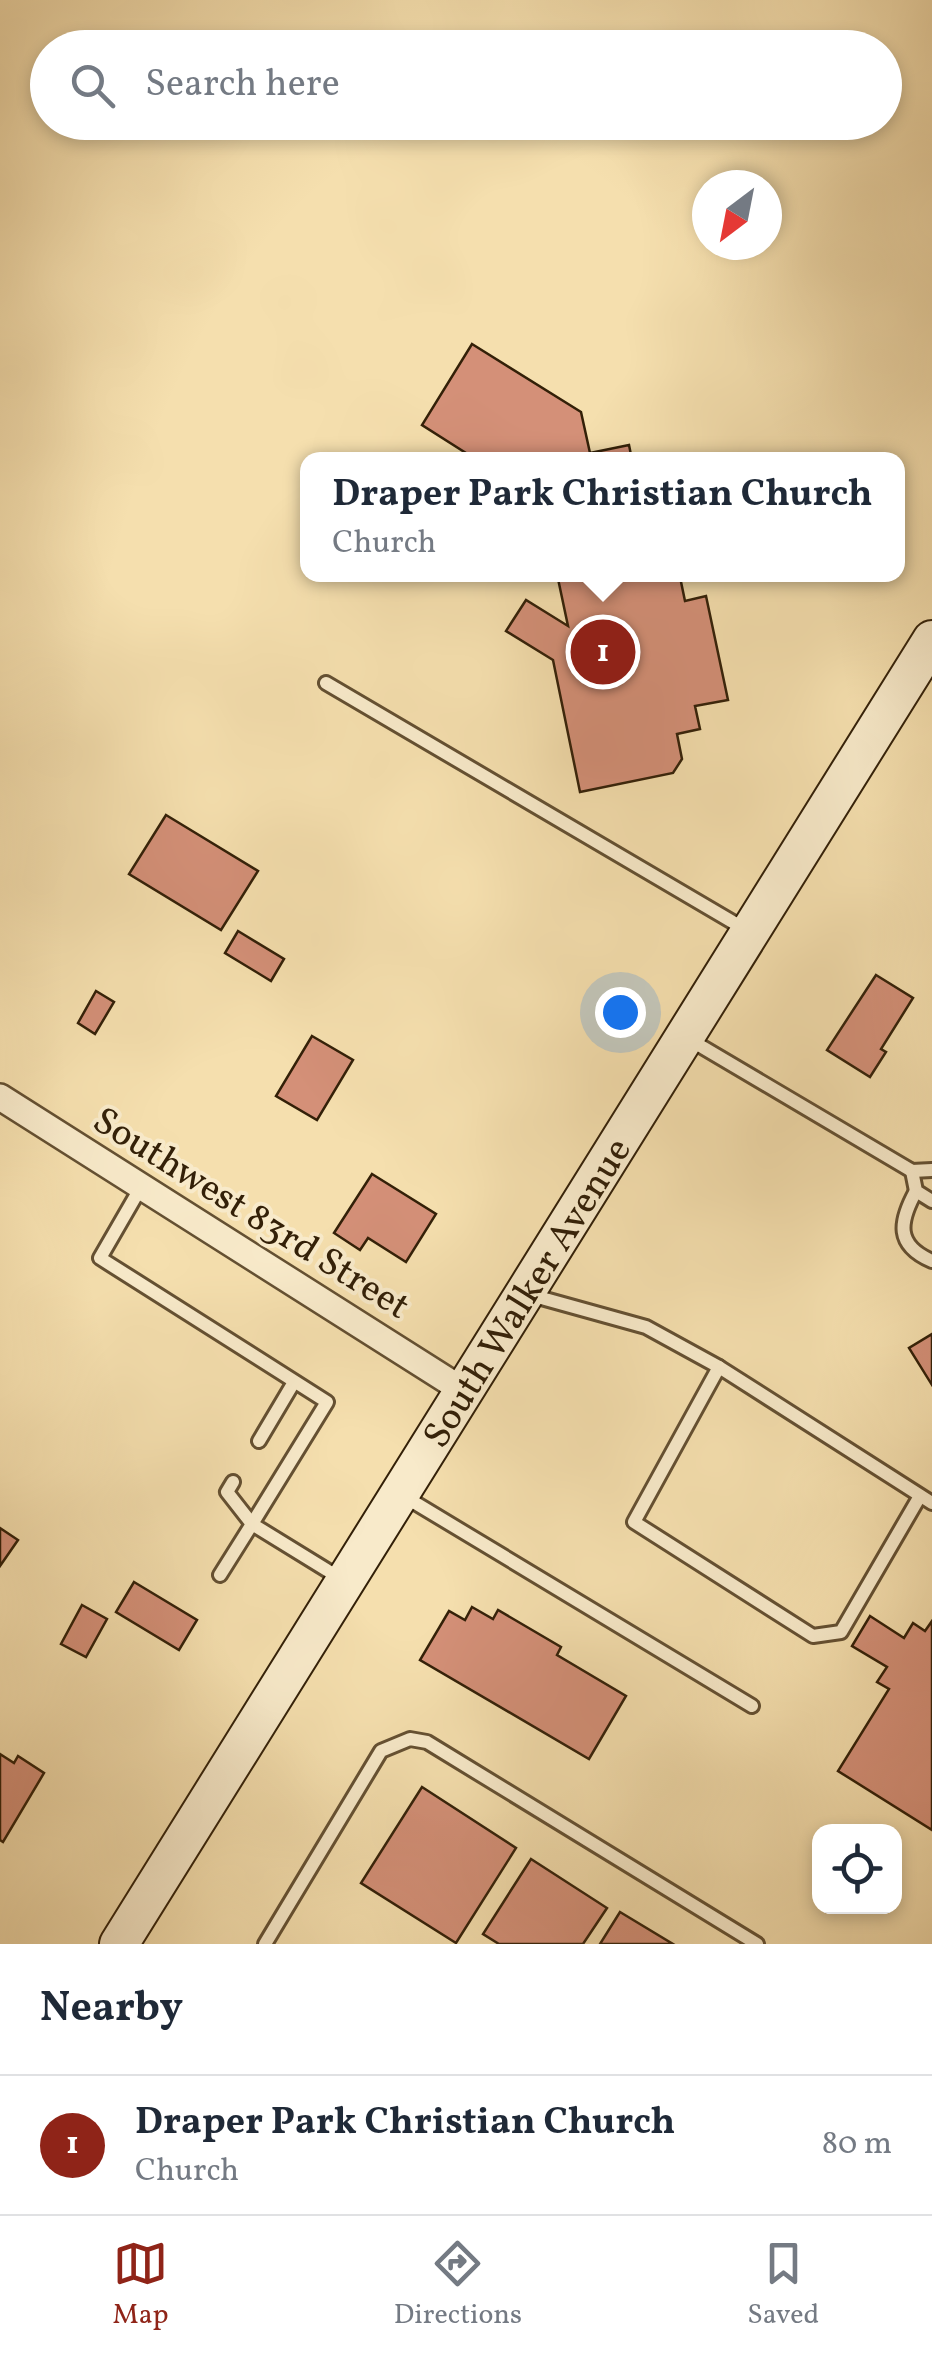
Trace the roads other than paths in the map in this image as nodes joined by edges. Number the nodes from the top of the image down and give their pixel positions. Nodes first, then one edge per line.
1 (932, 640) edge
2 (326, 683) dead end
3 (750, 932) junction
4 (685, 1037) junction
5 (0, 1097) edge
6 (932, 1170) edge
7 (912, 1171) junction
8 (141, 1187) junction
9 (916, 1191) junction
10 (932, 1201) edge
11 (932, 1261) edge
12 (525, 1294) junction
13 (719, 1368) junction
14 (294, 1382) junction
15 (464, 1391) junction
16 (259, 1441) dead end
17 (233, 1482) dead end
18 (400, 1494) junction
19 (926, 1499) edge
20 (252, 1524) junction
21 (220, 1576) dead end
22 (346, 1581) junction
23 (752, 1706) dead end
24 (119, 1944) edge
25 (265, 1944) edge
26 (756, 1944) edge

1 - 3 main road, South Walker Avenue
2 - 3 lane
3 - 4 main road, South Walker Avenue
4 - 7 lane
4 - 12 main road, South Walker Avenue
5 - 8 street, Southwest 83rd Street
6 - 7 lane
7 - 9 lane
8 - 14 lane
8 - 15 street, Southwest 83rd Street
9 - 10 lane
9 - 11 lane
12 - 13 lane
12 - 15 main road, South Walker Avenue
13 - 19 lane
13 - 19 lane
14 - 16 lane
14 - 20 lane
15 - 18 main road, South Walker Avenue
17 - 20 lane
18 - 22 main road, South Walker Avenue
18 - 23 lane
20 - 21 lane
20 - 22 lane
22 - 24 main road, South Walker Avenue
25 - 26 lane

